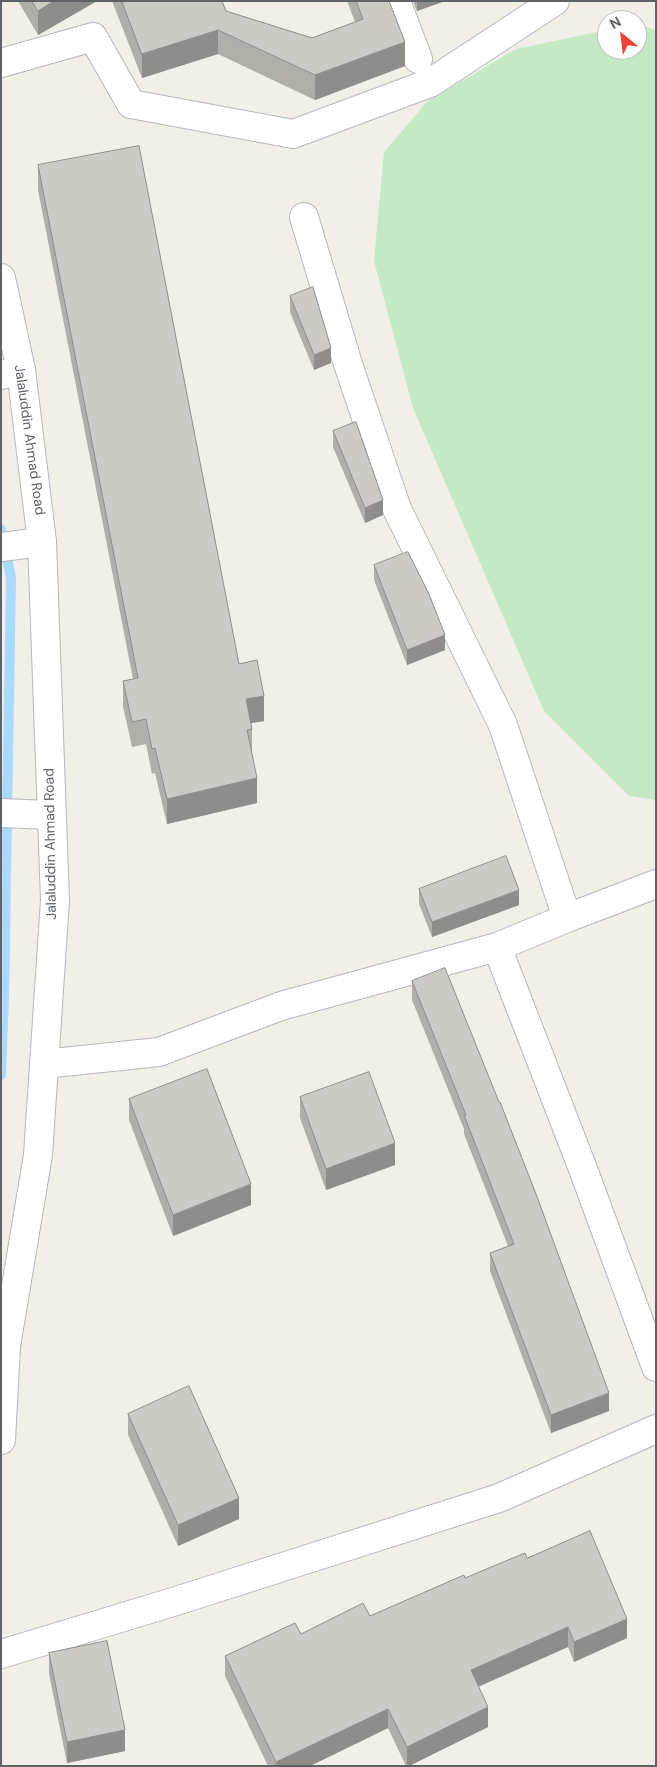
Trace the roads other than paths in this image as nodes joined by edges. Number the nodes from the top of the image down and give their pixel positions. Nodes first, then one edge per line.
1 (396, 1) edge
2 (555, 1) edge
3 (418, 59) dead end
4 (1, 63) edge
5 (304, 217) dead end
6 (1, 278) edge
7 (11, 373) edge
8 (42, 542) junction
9 (1, 547) edge
10 (1, 813) edge
11 (51, 815) junction
12 (656, 884) edge
13 (568, 918) junction
14 (497, 947) junction
15 (44, 1064) junction
16 (4, 1346) edge
17 (656, 1367) edge
18 (656, 1429) edge
19 (1, 1440) edge
20 (1, 1654) edge

1 - 3 street
2 - 4 street
5 - 13 street
6 - 7 street, Jalaluddin Ahmad Road
7 - 8 street, Jalaluddin Ahmad Road
8 - 9 street
8 - 11 street, Jalaluddin Ahmad Road
10 - 11 street
11 - 15 street, Jalaluddin Ahmad Road
12 - 13 street
13 - 14 street
14 - 15 street
14 - 17 street
15 - 16 street, Jalaluddin Ahmad Road
16 - 19 street, Jalaluddin Ahmad Road
18 - 20 street

